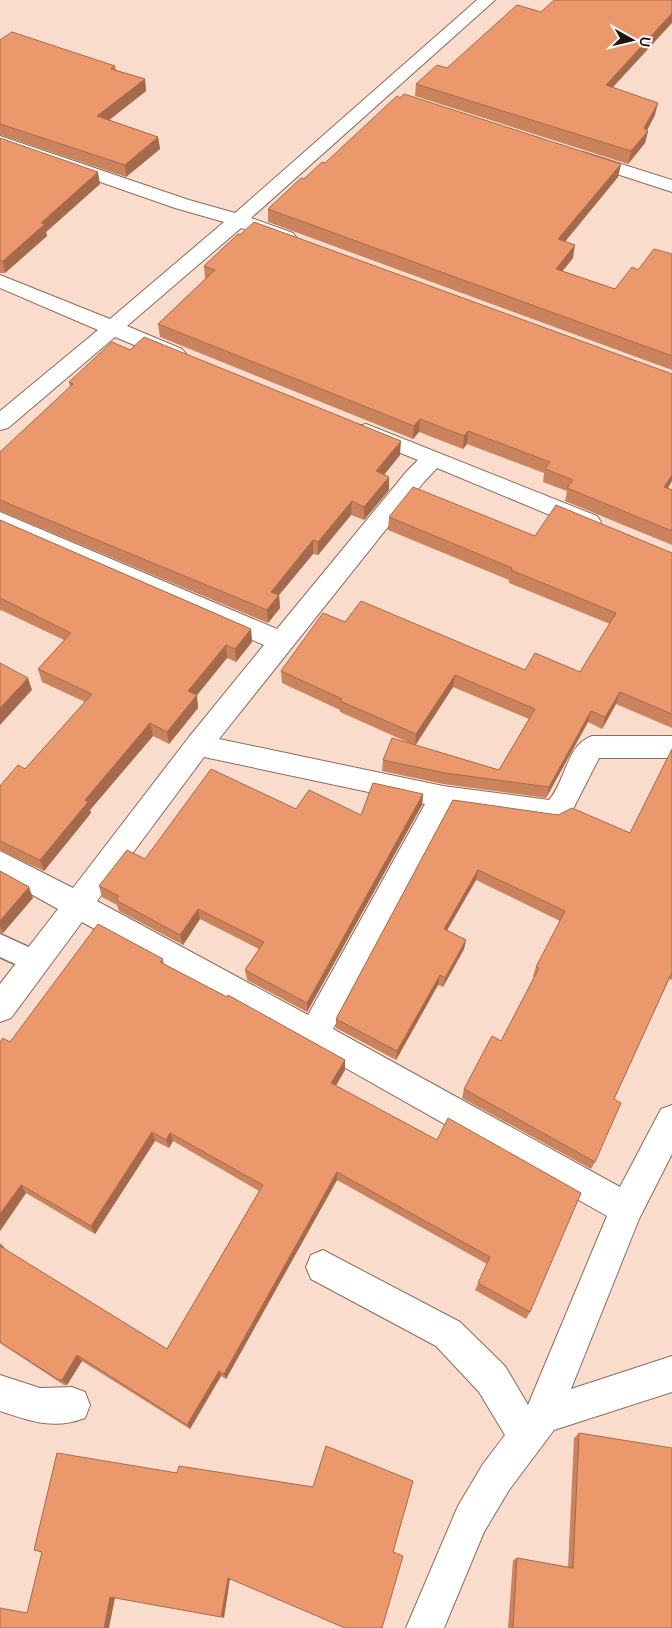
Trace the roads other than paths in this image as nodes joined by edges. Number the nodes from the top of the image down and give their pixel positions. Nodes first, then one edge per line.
1 (487, 0) edge
2 (380, 92) junction
3 (398, 98) edge
4 (0, 141) edge
5 (568, 152) edge
6 (672, 186) edge
7 (238, 220) junction
8 (303, 243) edge
9 (0, 282) edge
10 (113, 328) junction
11 (196, 362) edge
12 (0, 423) edge
13 (352, 425) edge
14 (434, 458) junction
15 (0, 520) edge
16 (608, 530) edge
17 (282, 642) junction
18 (198, 745) junction
19 (672, 747) edge
20 (443, 796) junction
21 (0, 863) edge
22 (76, 906) junction
23 (0, 945) edge
24 (35, 962) junction
25 (0, 1008) edge
26 (314, 1034) junction
27 (672, 1120) edge
28 (627, 1209) junction
29 (322, 1266) dead end
30 (672, 1374) edge
31 (0, 1393) edge
32 (72, 1405) dead end
33 (534, 1425) junction
34 (425, 1628) edge

1 - 2 street
2 - 3 street
2 - 7 street
4 - 7 street
5 - 6 street
7 - 8 street
7 - 10 street
9 - 10 street
10 - 11 street
10 - 12 street
13 - 14 street
14 - 16 street
14 - 17 street
15 - 17 street
17 - 18 street
18 - 20 street
18 - 22 street
19 - 20 street
20 - 26 street
21 - 22 street
22 - 24 street
22 - 26 street
23 - 24 lane
24 - 25 street
26 - 28 street
27 - 28 street
28 - 33 street
29 - 33 street
30 - 33 street
31 - 32 street
33 - 34 street

